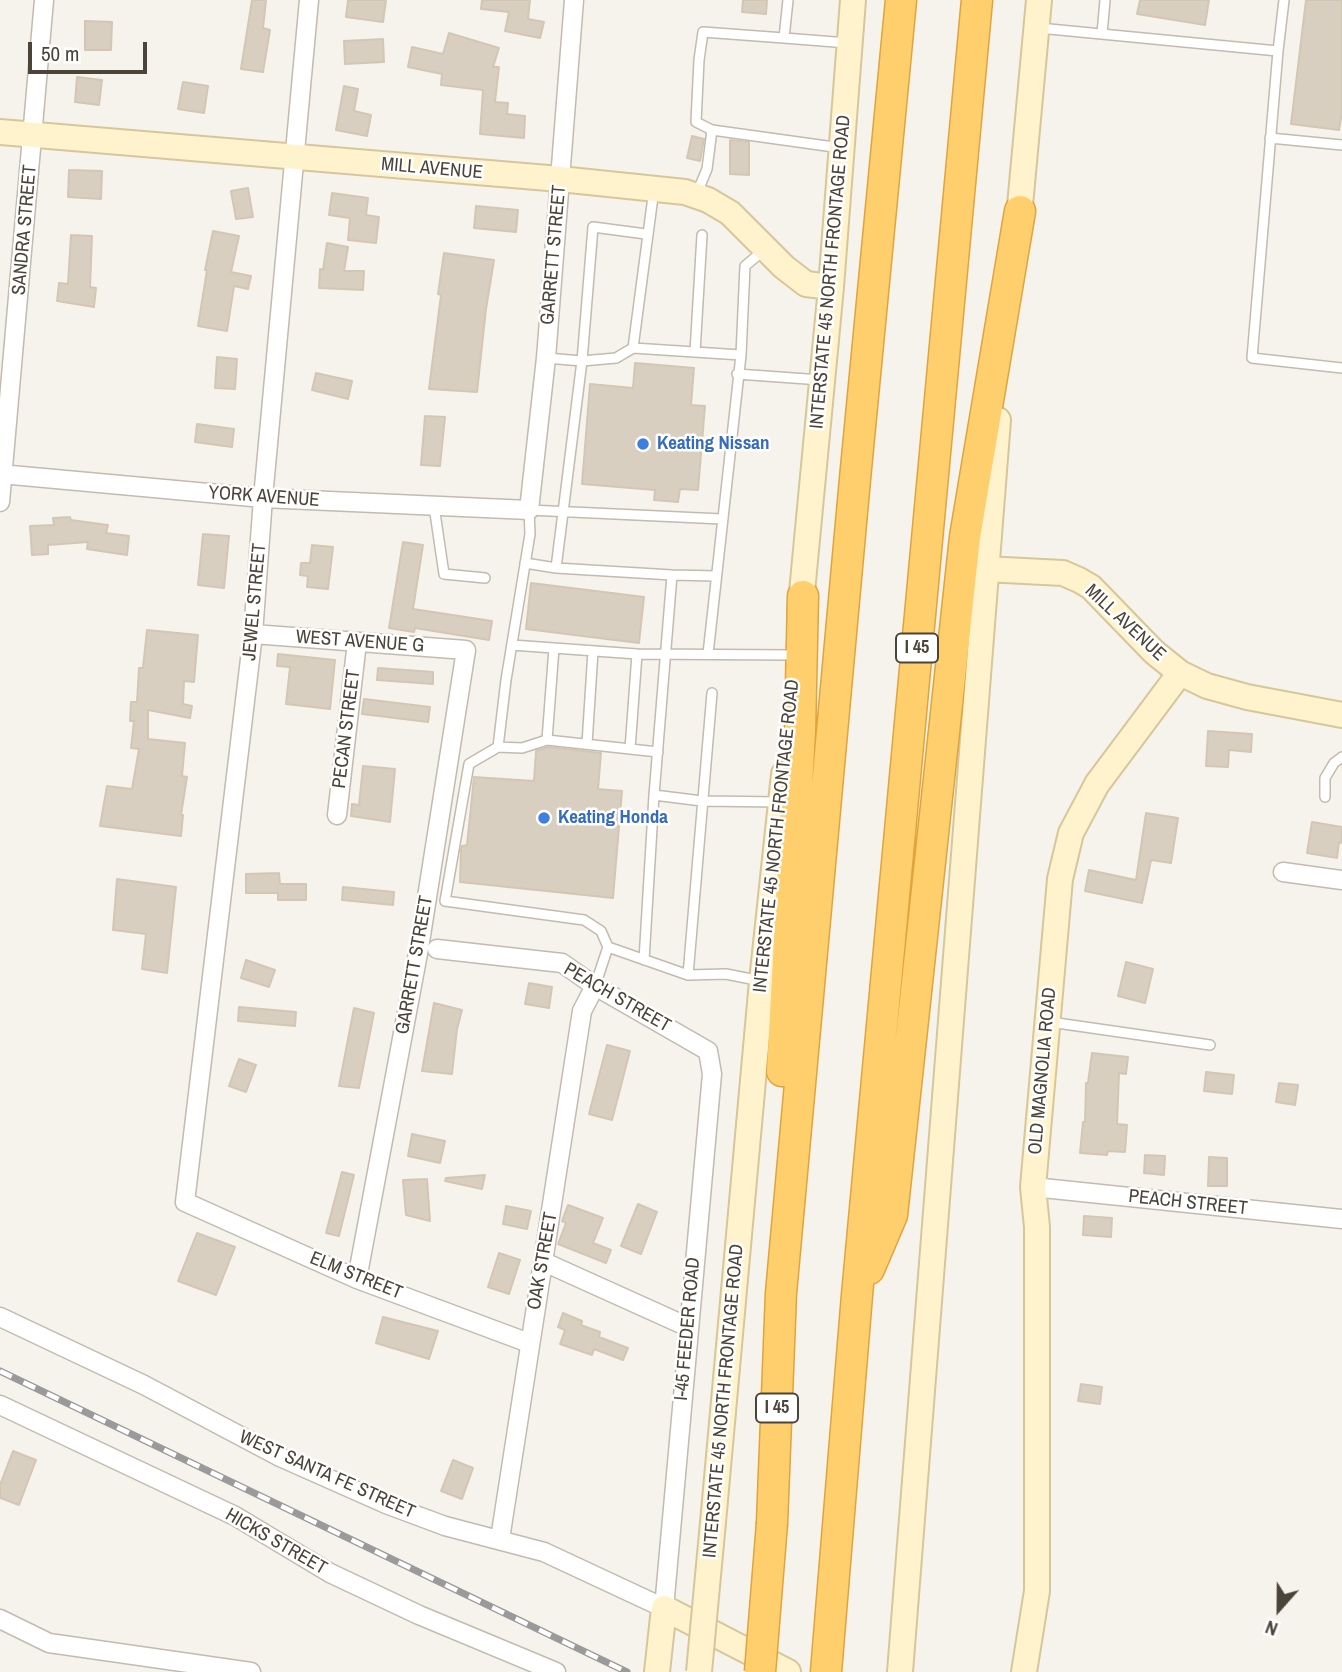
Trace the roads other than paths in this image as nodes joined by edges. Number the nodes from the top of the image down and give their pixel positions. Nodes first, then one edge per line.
1 (44, 0) edge
2 (309, 0) edge
3 (574, 0) edge
4 (788, 0) edge
5 (853, 0) edge
6 (901, 0) edge
7 (977, 0) edge
8 (1039, 0) edge
9 (1105, 0) edge
10 (1284, 0) edge
11 (1037, 28) junction
12 (1102, 34) junction
13 (784, 38) junction
14 (850, 44) junction
15 (1278, 51) junction
16 (712, 130) junction
17 (0, 132) edge
18 (33, 135) junction
19 (1270, 138) junction
20 (1342, 145) edge
21 (842, 148) junction
22 (296, 158) junction
23 (560, 179) junction
24 (654, 188) junction
25 (696, 196) junction
26 (1020, 211) junction
27 (646, 234) junction
28 (702, 235) dead end
29 (766, 248) junction
30 (831, 288) junction
31 (633, 348) junction
32 (695, 352) junction
33 (741, 355) junction
34 (546, 358) junction
35 (582, 361) junction
36 (1342, 368) edge
37 (737, 374) junction
38 (822, 380) junction
39 (2, 475) edge
40 (263, 498) junction
41 (0, 502) edge
42 (434, 506) junction
43 (529, 510) junction
44 (562, 512) junction
45 (722, 519) junction
46 (525, 563) junction
47 (556, 568) junction
48 (985, 569) junction
49 (672, 575) junction
50 (716, 576) junction
51 (485, 578) dead end
52 (803, 596) junction
53 (253, 634) junction
54 (357, 642) junction
55 (512, 645) junction
56 (554, 648) junction
57 (466, 650) joint
58 (593, 651) junction
59 (664, 653) junction
60 (637, 654) junction
61 (708, 654) junction
62 (794, 655) junction
63 (1180, 673) junction
64 (712, 693) dead end
65 (1342, 715) edge
66 (547, 740) junction
67 (587, 744) junction
68 (498, 747) junction
69 (630, 749) junction
70 (658, 752) junction
71 (1342, 757) edge
72 (654, 795) junction
73 (1325, 797) dead end
74 (702, 801) junction
75 (782, 802) junction
76 (337, 815) dead end
77 (1283, 872) dead end
78 (1342, 880) edge
79 (608, 947) junction
80 (437, 949) dead end
81 (644, 960) junction
82 (688, 975) junction
83 (762, 981) junction
84 (595, 986) junction
85 (1048, 1021) junction
86 (1210, 1045) dead end
87 (708, 1051) joint
88 (1033, 1187) junction
89 (185, 1202) joint
90 (1342, 1219) edge
91 (544, 1262) junction
92 (357, 1279) junction
93 (781, 1293) junction
94 (857, 1295) junction
95 (0, 1317) edge
96 (688, 1327) junction
97 (529, 1343) junction
98 (0, 1405) edge
99 (500, 1539) junction
100 (664, 1608) junction
101 (0, 1619) edge
102 (251, 1672) edge
103 (556, 1672) edge
104 (657, 1672) edge
105 (699, 1672) edge
106 (760, 1672) edge
107 (788, 1672) edge
108 (826, 1672) edge
109 (900, 1672) edge
110 (1024, 1672) edge

1 - 18 street, SANDRA STREET
2 - 22 street, JEWEL STREET
3 - 23 street, GARRETT STREET
4 - 13 lane
5 - 14 main road, INTERSTATE 45 NORTH FRONTAGE ROAD
6 - 93 highway, I 45
7 - 94 highway, I 45
8 - 11 main road
9 - 12 lane
10 - 15 lane
11 - 12 lane
11 - 26 main road
12 - 15 lane
13 - 14 lane
13 - 16 lane
14 - 21 main road, INTERSTATE 45 NORTH FRONTAGE ROAD
15 - 19 lane
16 - 21 lane
16 - 25 lane
17 - 18 main road, MILL AVENUE
18 - 22 main road, MILL AVENUE
18 - 39 street, SANDRA STREET
19 - 20 lane
19 - 36 lane
21 - 30 main road, INTERSTATE 45 NORTH FRONTAGE ROAD
22 - 23 main road, MILL AVENUE
22 - 40 street, JEWEL STREET
23 - 24 main road, MILL AVENUE
23 - 34 street, GARRETT STREET
24 - 25 main road, MILL AVENUE
24 - 27 lane
25 - 29 main road, MILL AVENUE
26 - 48 main road
26 - 94 highway
27 - 31 lane
27 - 35 lane
28 - 32 lane
29 - 30 main road, MILL AVENUE
29 - 33 lane
30 - 38 main road, INTERSTATE 45 NORTH FRONTAGE ROAD
31 - 32 lane
31 - 35 lane
32 - 33 lane
33 - 37 lane
34 - 35 lane
34 - 43 street, GARRETT STREET
35 - 44 lane
37 - 38 lane
37 - 45 lane
38 - 52 main road, INTERSTATE 45 NORTH FRONTAGE ROAD
39 - 40 street, YORK AVENUE
39 - 41 street, SANDRA STREET
40 - 42 street, YORK AVENUE
40 - 53 street, JEWEL STREET
42 - 43 street, YORK AVENUE
42 - 51 lane
43 - 44 lane
43 - 46 lane
44 - 45 lane
44 - 47 lane
45 - 50 lane
46 - 47 lane
46 - 55 lane
47 - 49 lane
48 - 63 main road, MILL AVENUE
48 - 109 main road
49 - 50 lane
49 - 59 lane
50 - 61 lane
52 - 62 main road, INTERSTATE 45 NORTH FRONTAGE ROAD
52 - 93 highway
53 - 54 street, WEST AVENUE G
53 - 89 street, JEWEL STREET
54 - 57 street, WEST AVENUE G
54 - 76 street, PECAN STREET
55 - 56 lane
55 - 68 lane
56 - 58 lane
56 - 66 lane
57 - 92 street, GARRETT STREET
58 - 60 lane
58 - 67 lane
59 - 60 lane
59 - 61 lane
59 - 70 lane
60 - 69 lane
61 - 62 lane
62 - 75 main road, INTERSTATE 45 NORTH FRONTAGE ROAD
63 - 65 main road
63 - 85 main road, OLD MAGNOLIA ROAD
64 - 74 lane
66 - 67 lane
66 - 68 lane
67 - 69 lane
68 - 79 lane
69 - 70 lane
70 - 72 lane
71 - 73 lane
72 - 74 lane
72 - 81 lane
74 - 75 lane
74 - 82 lane
75 - 83 main road, INTERSTATE 45 NORTH FRONTAGE ROAD
77 - 78 street
79 - 81 lane
79 - 84 lane
80 - 84 street, PEACH STREET
81 - 82 lane
82 - 83 lane
83 - 105 main road, INTERSTATE 45 NORTH FRONTAGE ROAD, bridge
84 - 87 street, PEACH STREET
84 - 91 street, OAK STREET
85 - 86 lane
85 - 88 main road, OLD MAGNOLIA ROAD
87 - 96 street, I-45 FEEDER ROAD
88 - 90 street, PEACH STREET
88 - 110 main road, OLD MAGNOLIA ROAD
89 - 92 street, ELM STREET
91 - 96 street
91 - 97 street, OAK STREET
92 - 97 street, ELM STREET
93 - 106 highway, I 45, bridge
94 - 108 highway, I 45
95 - 99 street, WEST SANTA FE STREET
96 - 100 street, I-45 FEEDER ROAD
97 - 99 street, OAK STREET
98 - 103 street, HICKS STREET
99 - 100 street, WEST SANTA FE STREET
100 - 104 main road
100 - 107 main road
101 - 102 street

